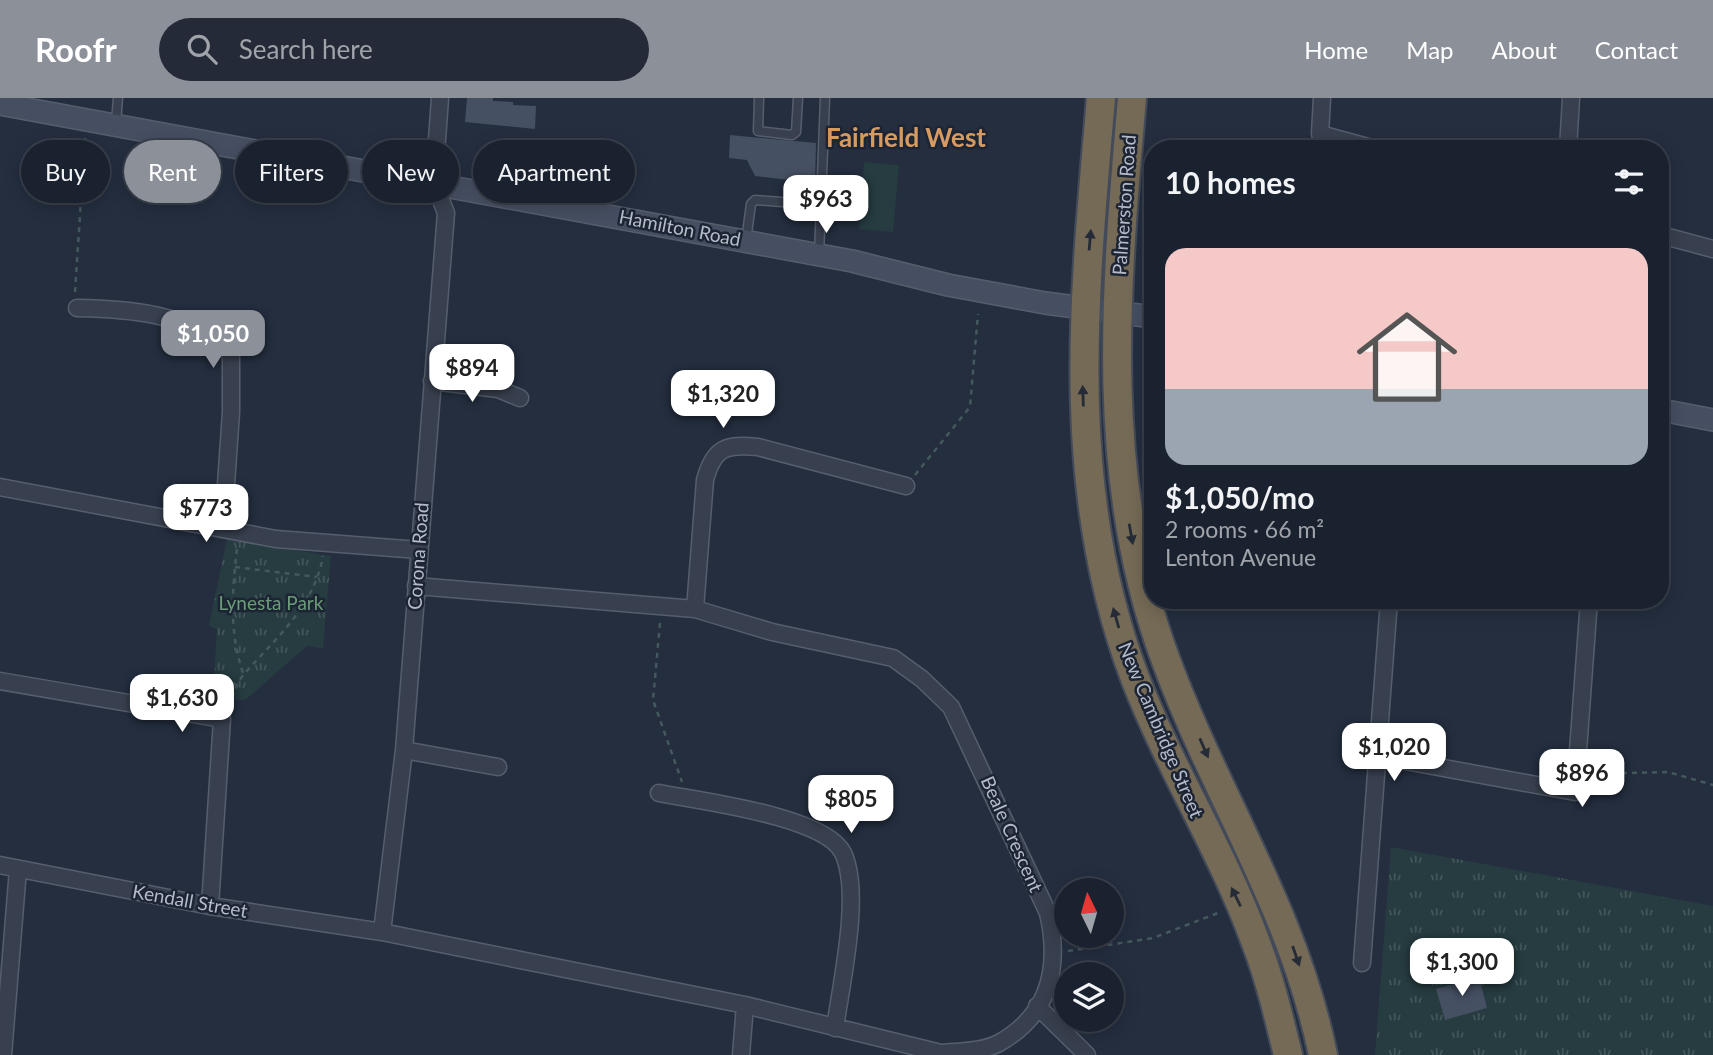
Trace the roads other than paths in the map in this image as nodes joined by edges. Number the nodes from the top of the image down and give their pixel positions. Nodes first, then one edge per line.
1 (118, 98) edge
2 (440, 98) edge
3 (759, 98) edge
4 (798, 98) edge
5 (825, 98) edge
6 (1101, 98) edge
7 (1132, 98) edge
8 (1322, 98) edge
9 (1571, 98) edge
10 (0, 104) edge
11 (116, 125) junction
12 (437, 140) edge
13 (1342, 140) edge
14 (1568, 140) edge
15 (362, 168) edge
16 (459, 186) edge
17 (442, 203) edge
18 (560, 203) edge
19 (822, 205) junction
20 (560, 206) junction
21 (1669, 236) edge
22 (747, 241) junction
23 (1713, 249) edge
24 (819, 255) junction
25 (77, 308) road end
26 (1085, 308) junction
27 (1117, 312) junction
28 (1144, 316) edge
29 (432, 381) junction
30 (520, 398) dead end
31 (1669, 412) edge
32 (1713, 420) edge
33 (906, 486) road end
34 (0, 487) edge
35 (231, 530) junction
36 (419, 550) junction
37 (416, 586) junction
38 (1144, 590) edge
39 (695, 609) junction
40 (1150, 609) edge
41 (1388, 609) edge
42 (1588, 609) edge
43 (0, 681) edge
44 (404, 750) junction
45 (1378, 756) junction
46 (498, 767) dead end
47 (659, 793) dead end
48 (0, 865) edge
49 (18, 869) junction
50 (210, 906) junction
51 (382, 932) junction
52 (1362, 963) dead end
53 (745, 1005) junction
54 (1037, 1006) junction
55 (835, 1028) junction
56 (2, 1055) edge
57 (741, 1055) edge
58 (1087, 1055) edge
59 (1288, 1055) edge
60 (1323, 1055) edge

1 - 11 lane
2 - 12 street
3 - 4 lane
5 - 19 lane
26 -> 6 highway, Palmerston Road
7 - 27 highway, Palmerston Road
8 - 13 street
9 - 14 street
10 - 11 main road, Hamilton Road
11 - 15 main road, Hamilton Road
16 - 20 main road, Hamilton Road
17 - 29 street, Corona Road
18 - 20 lane
19 - 22 lane
19 - 24 lane
20 - 22 main road, Hamilton Road
21 - 23 street
22 - 24 main road, Hamilton Road
24 - 26 main road, Hamilton Road
25 - 35 street
26 - 27 main road, Hamilton Road
59 -> 26 highway, New Cambridge Street
27 - 28 main road, Hamilton Road
27 -> 38 highway, New Cambridge Street
29 - 30 street
29 - 36 street, Corona Road
31 - 32 main road
33 - 39 street
34 - 35 street
35 - 36 street
36 - 37 street, Corona Road
37 - 39 street, Beale Crescent
37 - 44 street, Corona Road
39 - 54 street, Beale Crescent
40 -> 60 highway, New Cambridge Street
41 - 45 street
42 - 45 street
43 - 50 street
44 - 46 street
44 - 51 street, Corona Road
45 - 52 street
47 - 55 street
48 - 49 street, Kendall Street
49 - 50 street, Kendall Street
49 - 56 street
50 - 51 street, Kendall Street
51 - 53 street, Beale Crescent
53 - 55 street, Beale Crescent
53 - 57 street
54 - 55 street, Beale Crescent
54 - 58 street

